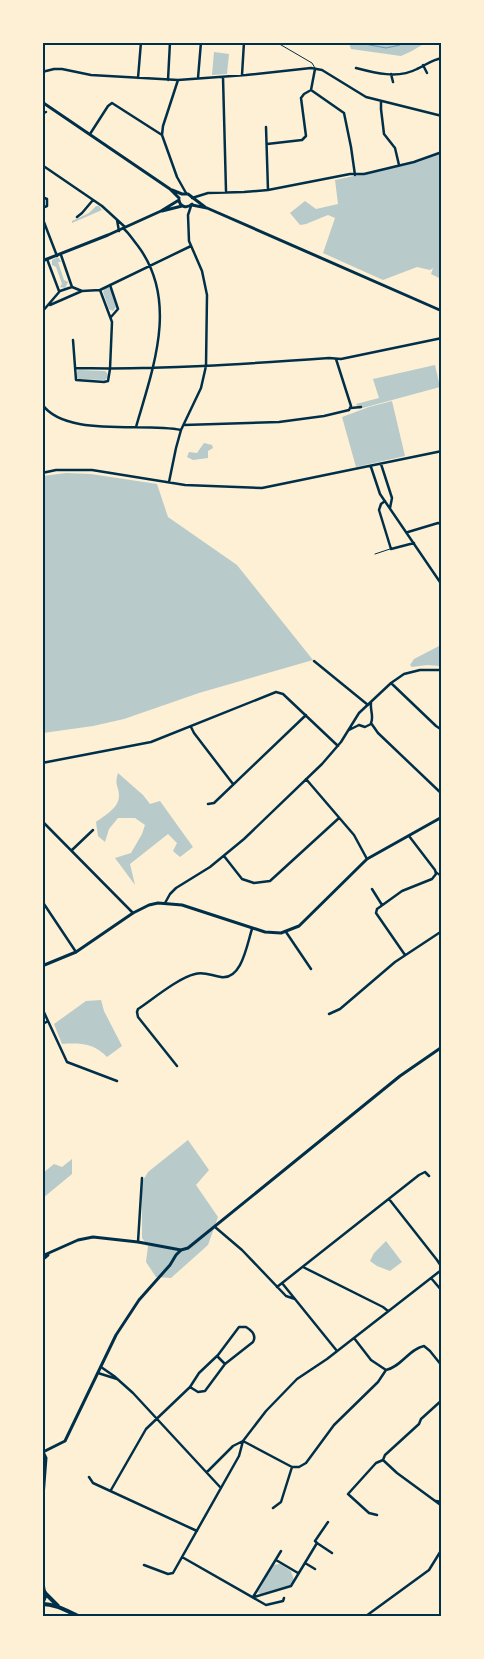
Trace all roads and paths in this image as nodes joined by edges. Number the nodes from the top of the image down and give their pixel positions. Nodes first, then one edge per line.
1 (141, 42) edge
2 (170, 42) edge
3 (201, 42) edge
4 (244, 42) edge
5 (276, 42) edge
6 (442, 58) edge
7 (423, 65) junction
8 (356, 68) dead end
9 (315, 69) junction
10 (42, 72) edge
11 (392, 74) junction
12 (427, 74) dead end
13 (242, 75) junction
14 (223, 77) junction
15 (138, 78) junction
16 (198, 79) junction
17 (168, 80) junction
18 (178, 80) junction
19 (393, 82) dead end
20 (311, 90) junction
21 (42, 102) edge
22 (381, 102) junction
23 (442, 116) edge
24 (266, 127) dead end
25 (90, 134) junction
26 (162, 135) junction
27 (267, 144) junction
28 (442, 152) edge
29 (42, 165) edge
30 (399, 165) junction
31 (354, 175) junction
32 (170, 189) junction
33 (268, 190) junction
34 (226, 191) junction
35 (184, 194) junction
36 (42, 197) edge
37 (179, 199) junction
38 (192, 199) junction
39 (93, 200) junction
40 (191, 205) junction
41 (184, 207) junction
42 (42, 208) edge
43 (207, 208) junction
44 (161, 211) junction
45 (188, 215) junction
46 (77, 217) dead end
47 (42, 218) edge
48 (117, 220) junction
49 (124, 228) junction
50 (118, 231) junction
51 (191, 246) junction
52 (59, 255) junction
53 (47, 259) junction
54 (42, 261) edge
55 (150, 266) junction
56 (110, 284) junction
57 (72, 287) junction
58 (100, 290) junction
59 (60, 291) junction
60 (82, 291) junction
61 (50, 305) junction
62 (442, 311) edge
63 (42, 312) edge
64 (111, 317) junction
65 (442, 338) edge
66 (74, 340) dead end
67 (336, 359) junction
68 (206, 366) junction
69 (75, 368) junction
70 (153, 368) junction
71 (110, 369) junction
72 (42, 404) edge
73 (361, 407) dead end
74 (351, 408) junction
75 (184, 425) junction
76 (136, 427) junction
77 (181, 430) junction
78 (442, 451) edge
79 (381, 464) junction
80 (371, 467) junction
81 (42, 473) edge
82 (169, 482) junction
83 (385, 500) junction
84 (390, 508) junction
85 (442, 524) edge
86 (408, 532) junction
87 (414, 543) junction
88 (391, 549) junction
89 (375, 554) dead end
90 (442, 586) edge
91 (314, 661) dead end
92 (442, 670) edge
93 (390, 683) junction
94 (369, 704) junction
95 (362, 711) junction
96 (370, 713) junction
97 (306, 715) junction
98 (356, 717) junction
99 (371, 723) junction
100 (359, 725) junction
101 (368, 726) junction
102 (191, 727) junction
103 (376, 730) junction
104 (442, 730) edge
105 (348, 731) junction
106 (338, 746) junction
107 (42, 763) edge
108 (306, 779) junction
109 (233, 784) junction
110 (442, 794) edge
111 (208, 804) dead end
112 (339, 818) junction
113 (442, 818) edge
114 (42, 821) edge
115 (93, 830) dead end
116 (408, 836) junction
117 (72, 850) junction
118 (224, 856) junction
119 (367, 859) junction
120 (435, 870) junction
121 (442, 877) edge
122 (372, 889) dead end
123 (42, 901) edge
124 (165, 902) junction
125 (382, 905) junction
126 (133, 913) junction
127 (252, 929) junction
128 (442, 930) edge
129 (286, 932) junction
130 (76, 952) junction
131 (405, 955) junction
132 (42, 966) edge
133 (311, 969) dead end
134 (42, 1008) edge
135 (329, 1014) dead end
136 (48, 1021) junction
137 (43, 1024) edge
138 (442, 1047) edge
139 (177, 1066) dead end
140 (117, 1081) dead end
141 (429, 1176) dead end
142 (142, 1178) dead end
143 (388, 1199) junction
144 (214, 1227) junction
145 (138, 1242) junction
146 (181, 1250) junction
147 (42, 1258) edge
148 (303, 1267) junction
149 (431, 1278) junction
150 (282, 1284) junction
151 (277, 1287) junction
152 (442, 1291) edge
153 (295, 1299) junction
154 (388, 1311) junction
155 (354, 1338) junction
156 (337, 1351) junction
157 (217, 1356) junction
158 (225, 1364) junction
159 (100, 1366) junction
160 (442, 1366) edge
161 (386, 1370) junction
162 (97, 1372) junction
163 (117, 1379) junction
164 (190, 1388) junction
165 (442, 1400) edge
166 (156, 1419) junction
167 (42, 1434) edge
168 (244, 1441) junction
169 (43, 1453) edge
170 (383, 1460) junction
171 (292, 1468) junction
172 (208, 1472) junction
173 (89, 1477) dead end
174 (220, 1487) junction
175 (111, 1490) junction
176 (442, 1504) edge
177 (274, 1508) dead end
178 (42, 1510) edge
179 (377, 1515) dead end
180 (328, 1522) dead end
181 (197, 1531) junction
182 (317, 1543) junction
183 (442, 1549) edge
184 (281, 1551) dead end
185 (332, 1553) dead end
186 (182, 1557) junction
187 (276, 1559) junction
188 (305, 1563) junction
189 (144, 1564) dead end
190 (315, 1569) dead end
191 (298, 1573) junction
192 (42, 1578) edge
193 (43, 1588) edge
194 (46, 1594) junction
195 (253, 1597) junction
196 (284, 1598) dead end
197 (42, 1604) edge
198 (60, 1608) junction
199 (78, 1616) edge
200 (366, 1616) edge

1 - 15 street
2 - 17 street
3 - 16 street
4 - 13 street
5 - 9 lane
6 - 7 street
7 - 11 street
7 - 12 street
8 - 11 street
9 - 13 street
9 - 20 street
9 - 22 street
10 - 15 street
11 - 19 street
13 - 14 street
14 - 16 street
14 - 34 street
15 - 17 street
16 - 18 street
17 - 18 street
18 - 26 street
20 - 27 street
20 - 31 street
21 - 25 street
22 - 23 street
22 - 30 street
24 - 27 street
25 - 26 street
25 - 32 street
26 - 35 street
27 - 33 street
28 - 30 street
29 - 39 street
30 - 31 street
31 - 33 street
32 - 35 street
32 - 37 street
33 - 34 street
34 - 38 street
35 - 37 street
35 - 38 street
36 - 42 street
37 - 41 street
37 - 44 street
38 - 40 street
38 - 43 street
39 - 46 street
39 - 48 street
40 - 41 street
40 - 43 street
40 - 45 street
41 - 44 street
41 - 45 street
43 - 62 street
44 - 49 street
45 - 51 street
47 - 52 street
48 - 49 street
48 - 50 street
49 - 50 street
49 - 55 street
50 - 52 street
51 - 55 street
51 - 68 street
52 - 53 street
52 - 57 street
53 - 54 street
53 - 59 street
55 - 56 street
55 - 70 street
56 - 58 street
56 - 64 street
57 - 59 street
57 - 60 street
58 - 60 street
58 - 64 street
59 - 61 street
60 - 61 street
61 - 63 street
64 - 71 street
65 - 67 street
66 - 69 street
67 - 68 street
67 - 74 street
68 - 70 street
68 - 75 street
69 - 71 street
69 - 71 street
70 - 71 street
70 - 76 street
72 - 76 street
73 - 74 street
74 - 75 street
75 - 77 street
76 - 77 street
77 - 82 street
78 - 79 street
79 - 80 street
79 - 84 street
80 - 82 street
80 - 83 street
81 - 82 street
83 - 84 street
83 - 88 street
84 - 86 street
85 - 86 street
86 - 87 street
87 - 88 street
87 - 90 street
88 - 89 lane
91 - 94 street
92 - 93 street
93 - 94 street
93 - 104 street
94 - 95 street
94 - 96 street
95 - 96 street
95 - 98 street
96 - 99 street
97 - 102 street
97 - 106 street
97 - 109 street
98 - 100 street
98 - 105 street
99 - 101 street
99 - 103 street
100 - 101 street
100 - 105 street
101 - 103 street
102 - 107 street
102 - 109 street
103 - 110 street
105 - 106 street
106 - 108 street
108 - 112 street
108 - 118 street
109 - 111 street
112 - 118 street
112 - 119 street
113 - 116 street
114 - 117 street
115 - 117 street
116 - 119 street
116 - 120 street
117 - 126 street
118 - 124 street
119 - 129 street
120 - 121 street
120 - 125 street
122 - 125 street
123 - 130 street
124 - 126 street
124 - 127 street
125 - 131 street
126 - 130 street
127 - 129 street
127 - 139 street
128 - 131 street
129 - 133 street
130 - 132 street
131 - 135 street
134 - 136 street
136 - 137 street
136 - 140 street
138 - 144 street
141 - 143 street
142 - 145 street
143 - 148 street
143 - 149 street
144 - 146 street
144 - 151 street
145 - 146 street
145 - 147 street
146 - 159 street
148 - 150 street
148 - 154 street
149 - 152 street
149 - 154 street
150 - 151 street
150 - 153 street
151 - 153 street
153 - 156 street
154 - 155 street
155 - 156 street
155 - 161 street
156 - 168 street
157 - 158 street
157 - 158 street
157 - 164 street
158 - 164 street
159 - 162 street
159 - 163 street
160 - 161 street
161 - 171 street
162 - 163 street
162 - 169 street
163 - 166 street
164 - 166 street
165 - 170 street
166 - 172 street
166 - 175 street
167 - 169 street
168 - 171 street
168 - 172 street
168 - 174 street
169 - 178 street
170 - 176 street
170 - 179 street
171 - 177 street
172 - 174 street
173 - 175 street
174 - 181 street
175 - 181 street
180 - 182 street
181 - 186 street
182 - 185 street
182 - 188 street
183 - 200 street
184 - 187 street
186 - 189 street
186 - 195 street
187 - 191 street
187 - 195 street
188 - 190 street
188 - 191 street
191 - 195 street
192 - 193 street
193 - 194 main road
194 - 197 main road
194 - 198 main road
195 - 196 street
197 - 198 main road
198 - 199 main road

